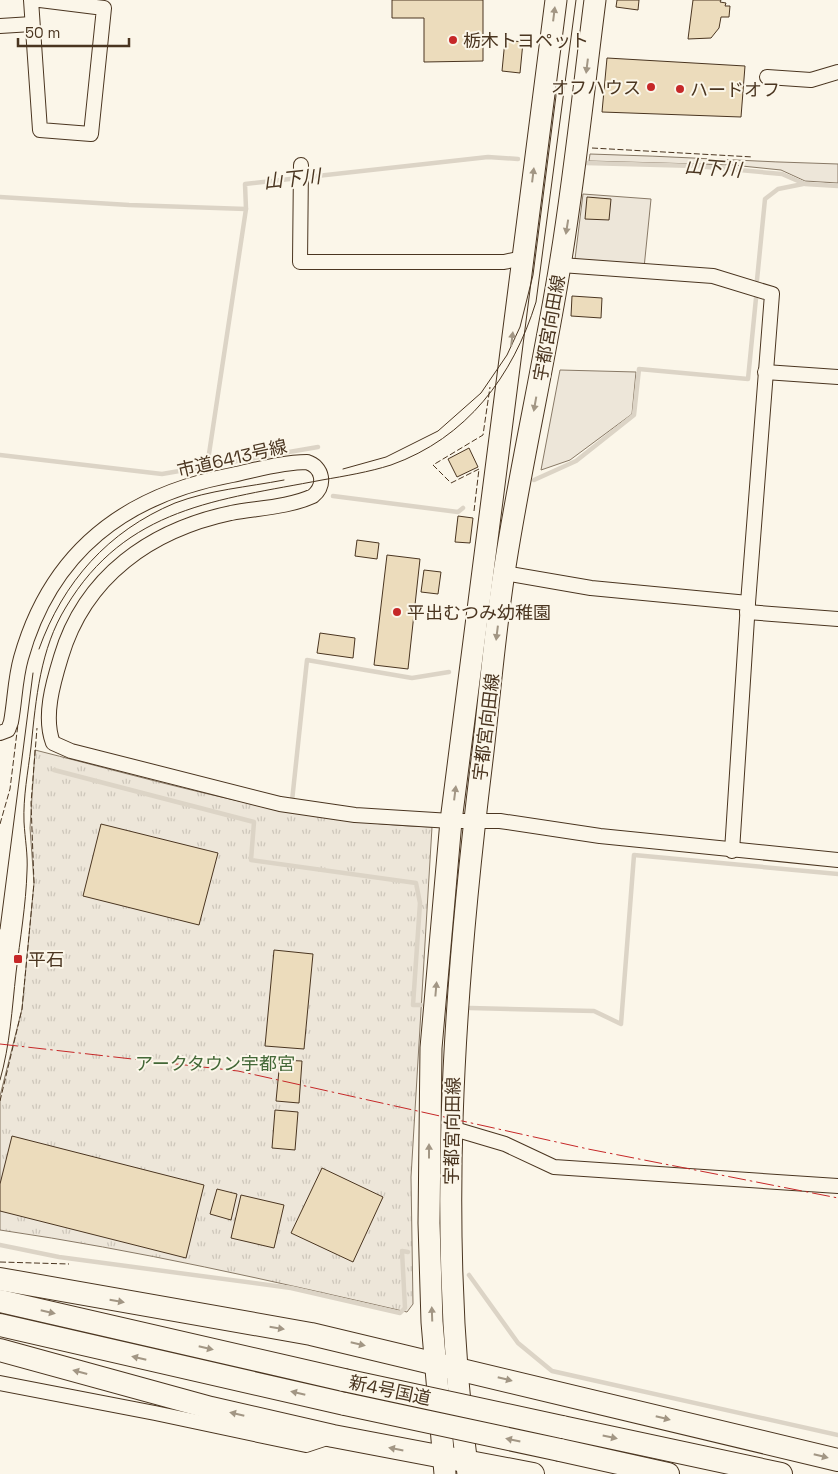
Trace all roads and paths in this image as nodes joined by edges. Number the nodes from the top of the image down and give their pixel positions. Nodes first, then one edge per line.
1 (30, 0) edge
2 (40, 0) edge
3 (556, 0) edge
4 (595, 0) edge
5 (32, 24) junction
6 (0, 26) edge
7 (838, 72) edge
8 (767, 77) dead end
9 (301, 167) dead end
10 (523, 258) junction
11 (560, 265) junction
12 (765, 372) junction
13 (838, 377) edge
14 (504, 573) junction
15 (748, 607) junction
16 (838, 619) edge
17 (4, 731) edge
18 (474, 819) junction
19 (451, 821) junction
20 (732, 851) junction
21 (838, 860) edge
22 (451, 1128) junction
23 (838, 1186) edge
24 (0, 1279) edge
25 (0, 1301) edge
26 (0, 1325) edge
27 (0, 1350) edge
28 (436, 1362) junction
29 (458, 1368) junction
30 (0, 1383) edge
31 (333, 1436) junction
32 (838, 1460) edge
33 (444, 1466) edge
34 (467, 1468) edge
35 (533, 1474) edge
36 (668, 1474) edge
37 (781, 1474) edge

1 - 5 street
2 - 5 street
10 -> 3 main road, 宇都宮向田線
4 -> 11 main road, 宇都宮向田線
5 - 6 street
7 - 8 street
9 - 10 street
19 -> 10 main road, 宇都宮向田線
11 - 12 street
11 -> 14 main road, 宇都宮向田線
12 - 13 street
12 - 15 street
14 - 15 street
14 -> 18 main road, 宇都宮向田線
15 - 16 street
15 - 20 street
17 - 19 street, 市道6413号線
18 - 19 street
18 - 20 street
18 - 22 main road, 宇都宮向田線
28 -> 19 main road, 宇都宮向田線
20 - 21 street
22 - 23 street
22 - 29 main road, 宇都宮向田線
24 -> 28 highway
25 -> 37 highway, 新4号国道, bridge
36 -> 26 highway, 新4号国道, bridge
31 -> 27 highway
28 - 29 highway
28 - 33 main road, 宇都宮向田線
29 -> 32 highway
29 - 34 main road, 宇都宮向田線
30 - 31 street
33 -> 31 highway
33 - 34 highway
34 - 35 highway

